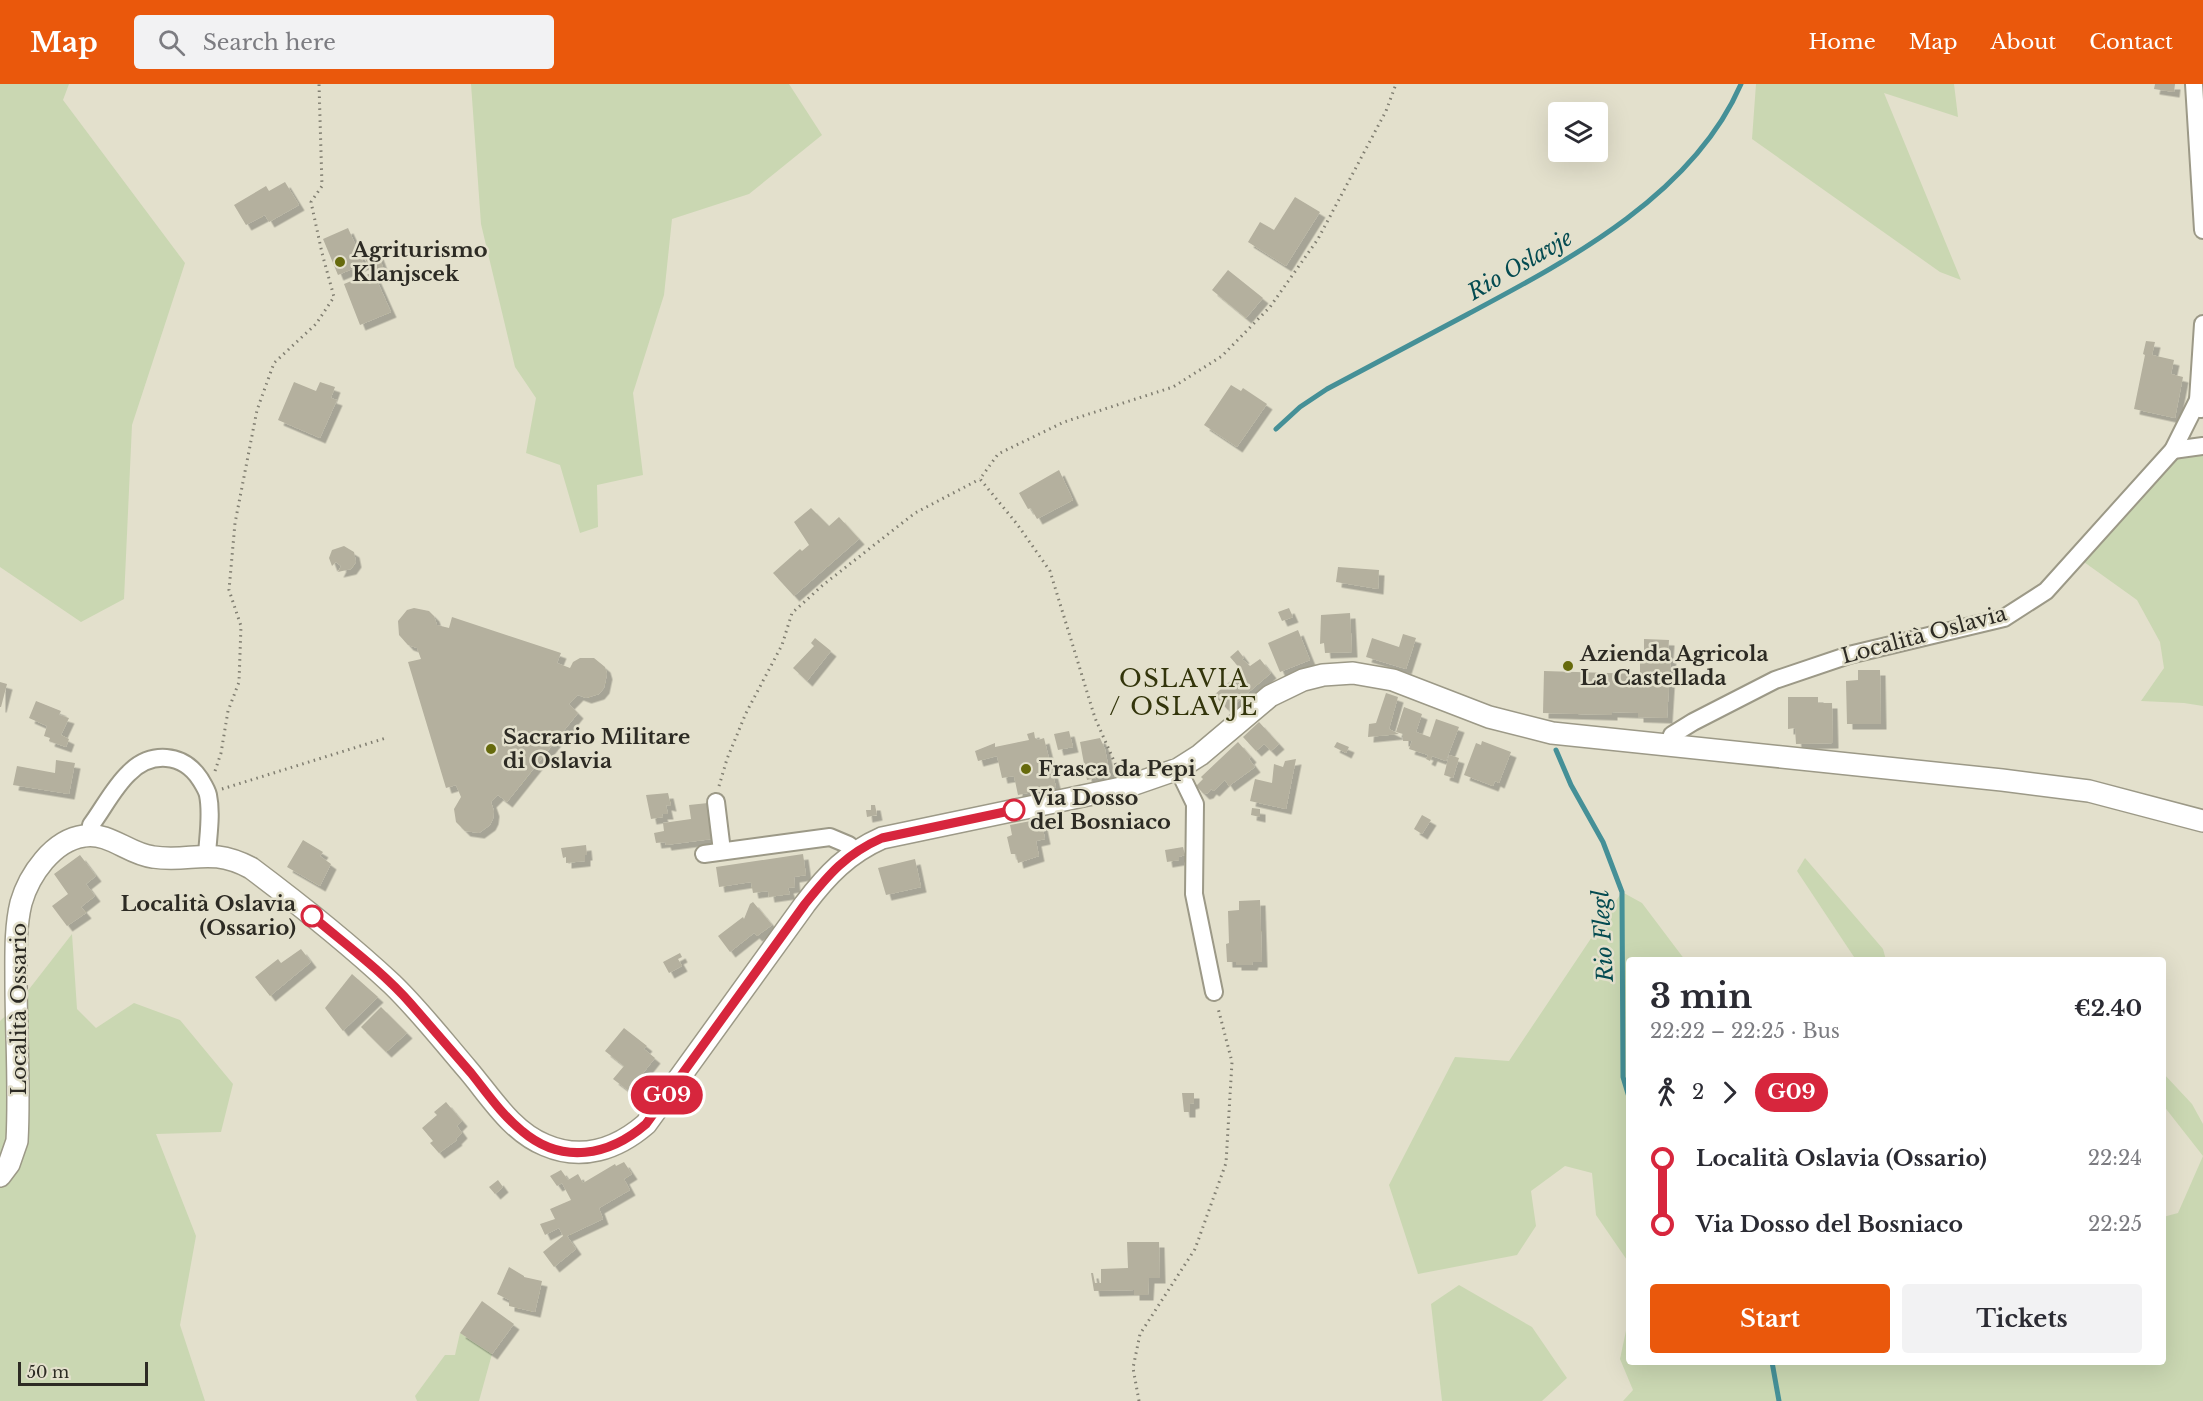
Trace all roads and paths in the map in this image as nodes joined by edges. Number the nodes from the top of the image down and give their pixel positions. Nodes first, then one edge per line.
1 (319, 84) edge
2 (1396, 84) edge
3 (2194, 84) edge
4 (2203, 230) edge
5 (2203, 324) edge
6 (2200, 407) edge
7 (2203, 446) edge
8 (2173, 450) junction
9 (980, 479) junction
10 (386, 738) dead end
11 (1668, 746) junction
12 (1178, 769) junction
13 (1126, 787) junction
14 (208, 793) junction
15 (716, 802) joint
16 (2203, 821) edge
17 (90, 836) junction
18 (722, 851) junction
19 (855, 852) junction
20 (704, 854) dead end
21 (207, 855) junction
22 (1214, 992) joint
23 (0, 1176) edge
24 (1139, 1401) edge

1 - 14 path
2 - 9 path
3 - 4 street
5 - 6 street, Località Oslavia
6 - 8 street, Località Oslavia
7 - 8 street
8 - 11 street, Località Oslavia
9 - 13 path
9 - 15 path
10 - 14 path
11 - 12 street
11 - 16 street
12 - 13 street
12 - 22 street
13 - 19 street
14 - 17 street
14 - 21 street
15 - 18 street
17 - 21 street
17 - 23 street, Località Ossario
18 - 19 street
18 - 20 street
19 - 21 street
22 - 24 path

